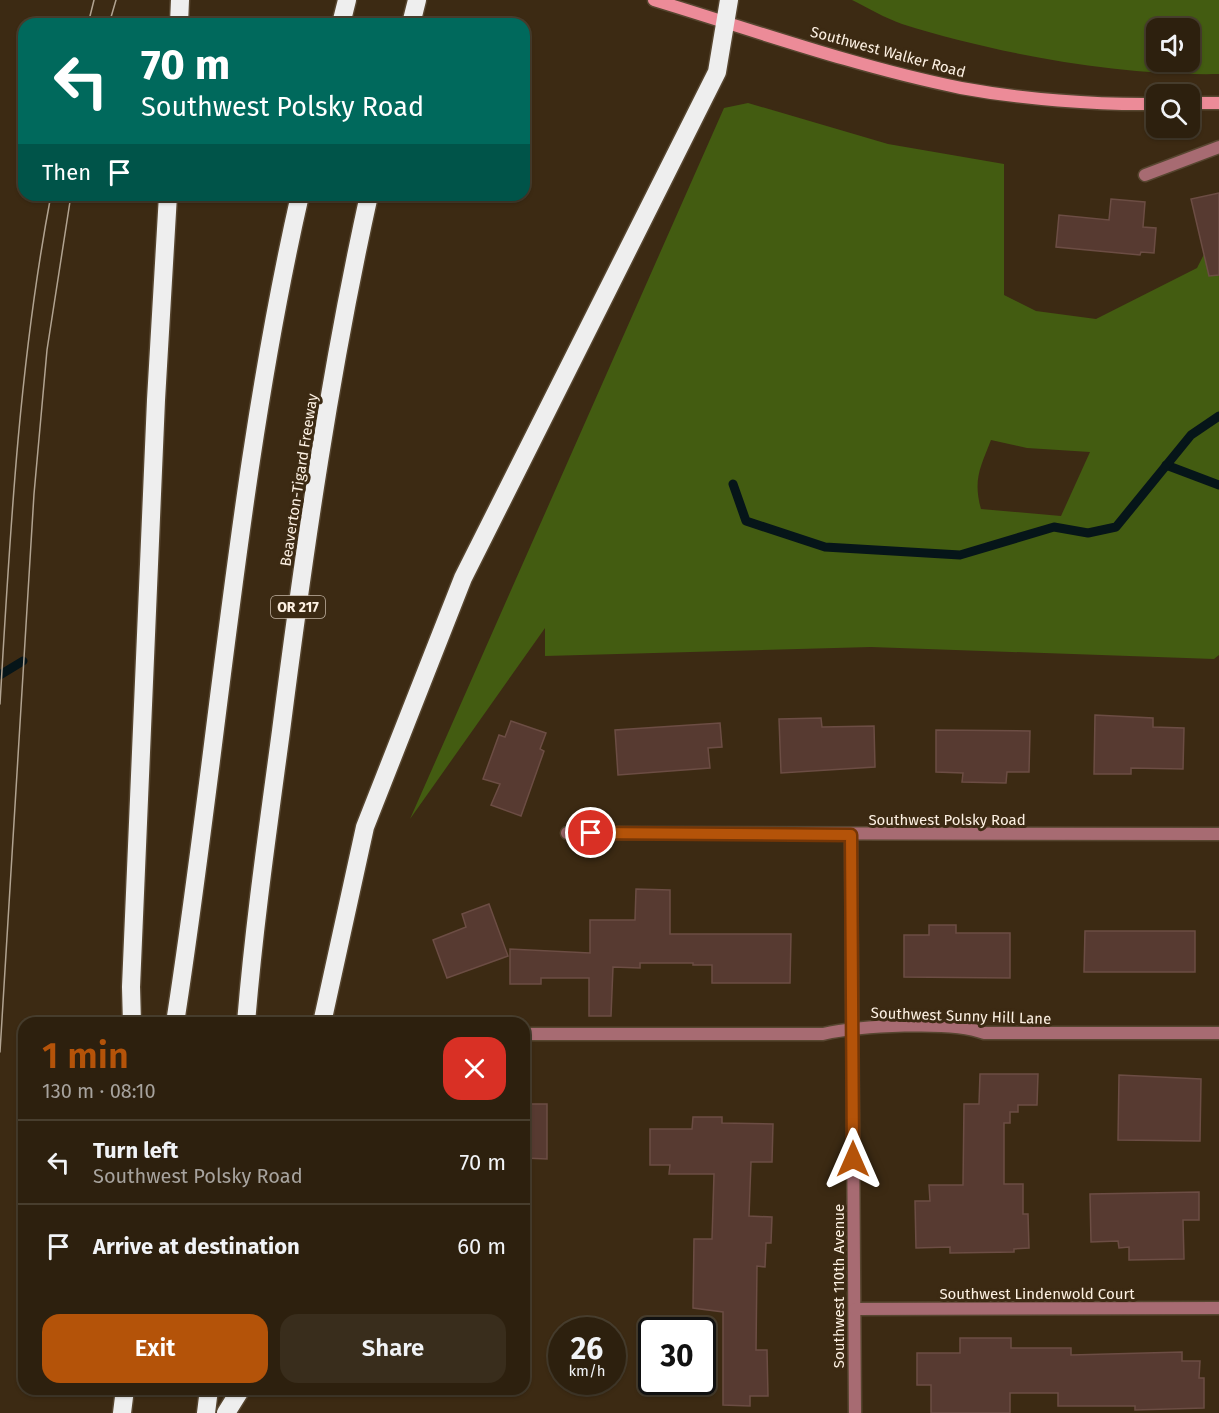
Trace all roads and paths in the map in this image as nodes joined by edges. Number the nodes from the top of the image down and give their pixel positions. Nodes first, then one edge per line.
1 (180, 0) edge
2 (347, 0) edge
3 (417, 0) edge
4 (654, 0) edge
5 (729, 0) edge
6 (179, 18) edge
7 (342, 18) edge
8 (412, 18) edge
9 (727, 22) junction
10 (1219, 102) edge
11 (1146, 103) edge
12 (1200, 103) edge
13 (1219, 147) edge
14 (1145, 175) dead end
15 (168, 201) edge
16 (299, 201) edge
17 (368, 201) edge
18 (567, 833) dead end
19 (1219, 834) edge
20 (851, 835) junction
21 (132, 1017) edge
22 (176, 1017) edge
23 (247, 1017) edge
24 (323, 1017) edge
25 (852, 1027) junction
26 (1219, 1033) edge
27 (530, 1034) edge
28 (1219, 1308) edge
29 (855, 1309) junction
30 (124, 1395) edge
31 (208, 1395) edge
32 (237, 1395) edge
33 (122, 1413) edge
34 (206, 1413) edge
35 (226, 1413) edge
36 (855, 1413) edge

1 - 6 highway
2 - 7 highway
3 - 8 highway
4 - 9 main road, Southwest Walker Road
5 - 9 highway
9 - 11 main road, Southwest Walker Road
9 - 24 highway
10 - 12 main road
13 - 14 street
15 - 21 highway
16 - 22 highway
17 - 23 highway, Beaverton-Tigard Freeway / OR 217
18 - 20 street, Southwest Polsky Road
19 - 20 street, Southwest Polsky Road
20 - 25 street, Southwest 110th Avenue
25 - 26 street, Southwest Sunny Hill Lane
25 - 27 street, Southwest Sunny Hill Lane
25 - 29 street, Southwest 110th Avenue
28 - 29 street, Southwest Lindenwold Court
29 - 36 street, Southwest 110th Avenue
30 - 33 highway
31 - 34 highway
32 - 35 highway

